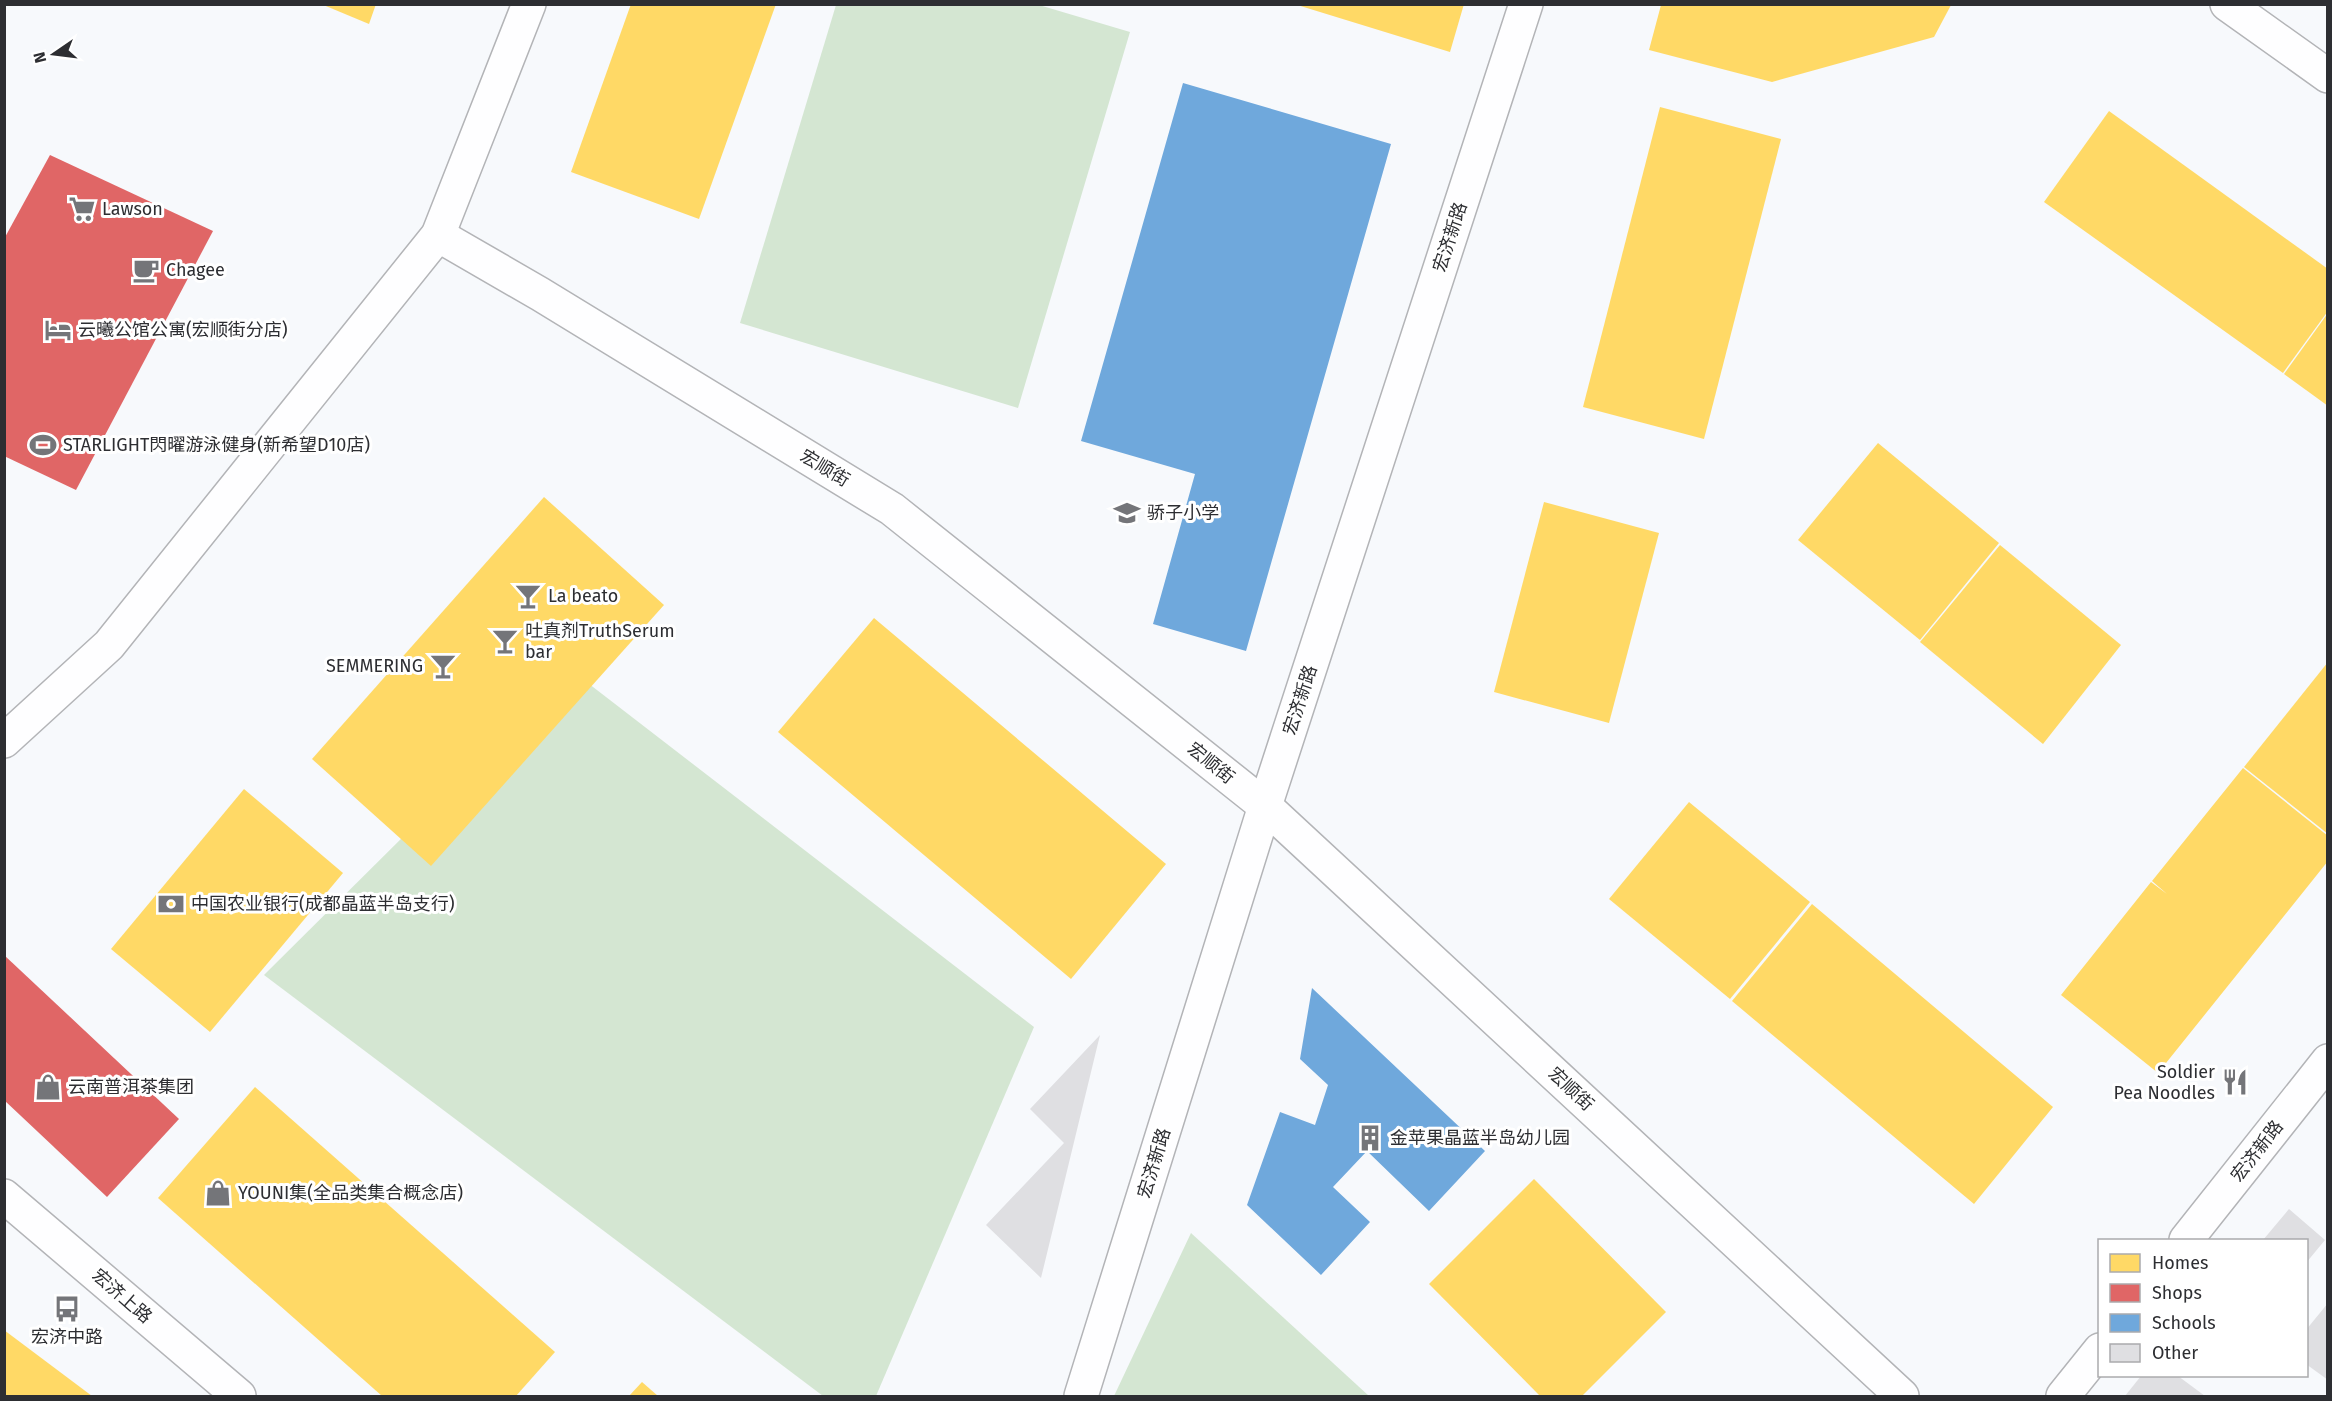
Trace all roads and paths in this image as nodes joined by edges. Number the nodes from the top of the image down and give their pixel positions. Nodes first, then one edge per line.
1 (529, 4) edge
2 (1526, 4) edge
3 (2227, 4) edge
4 (2328, 76) edge
5 (438, 235) junction
6 (4, 741) edge
7 (1265, 806) junction
8 (2328, 1061) edge
9 (4, 1196) edge
10 (2187, 1239) edge
11 (2098, 1352) edge
12 (238, 1396) edge
13 (1081, 1396) edge
14 (1902, 1396) edge
15 (2063, 1396) edge

1 - 5 street
2 - 7 street, 宏济新路
3 - 4 street
5 - 6 street
5 - 7 street, 宏顺街
7 - 13 street, 宏济新路
7 - 14 street, 宏顺街
8 - 10 street, 宏济新路
9 - 12 street, 宏济上路
11 - 15 street

